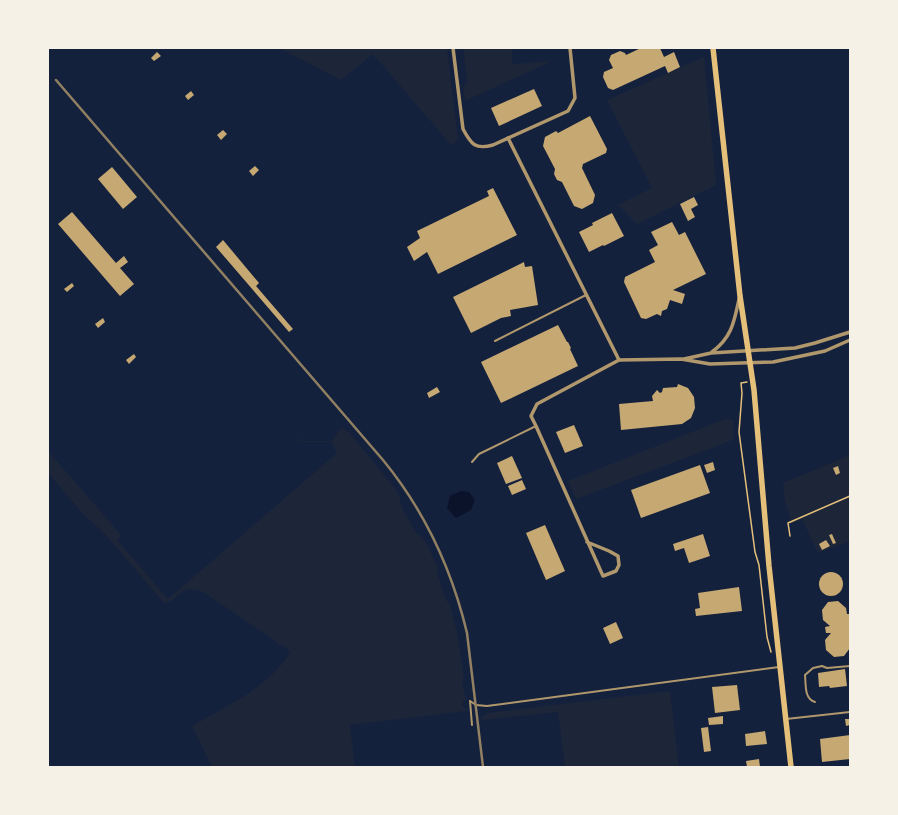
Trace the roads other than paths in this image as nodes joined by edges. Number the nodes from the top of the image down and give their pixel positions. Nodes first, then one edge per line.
1 (453, 48) edge
2 (570, 48) edge
3 (713, 48) edge
4 (508, 138) junction
5 (586, 295) junction
6 (740, 296) junction
7 (850, 332) edge
8 (850, 340) edge
9 (494, 341) dead end
10 (748, 351) junction
11 (711, 353) junction
12 (681, 359) junction
13 (619, 360) junction
14 (750, 364) junction
15 (536, 426) junction
16 (472, 462) dead end
17 (587, 542) junction
18 (780, 666) junction
19 (850, 666) edge
20 (815, 702) dead end
21 (850, 712) edge
22 (785, 719) junction
23 (472, 725) dead end
24 (790, 767) edge

1 - 4 street
2 - 4 street
3 - 6 main road
4 - 5 street
5 - 9 lane
5 - 13 street
6 - 10 main road
6 - 11 street
7 - 10 street
8 - 14 street
10 - 11 street
10 - 14 main road
11 - 12 street
12 - 13 street
12 - 14 street
13 - 15 street
14 - 18 main road
15 - 16 lane
15 - 17 street
17 - 17 street
18 - 22 main road
18 - 23 lane
19 - 20 lane
21 - 22 lane
22 - 24 main road

